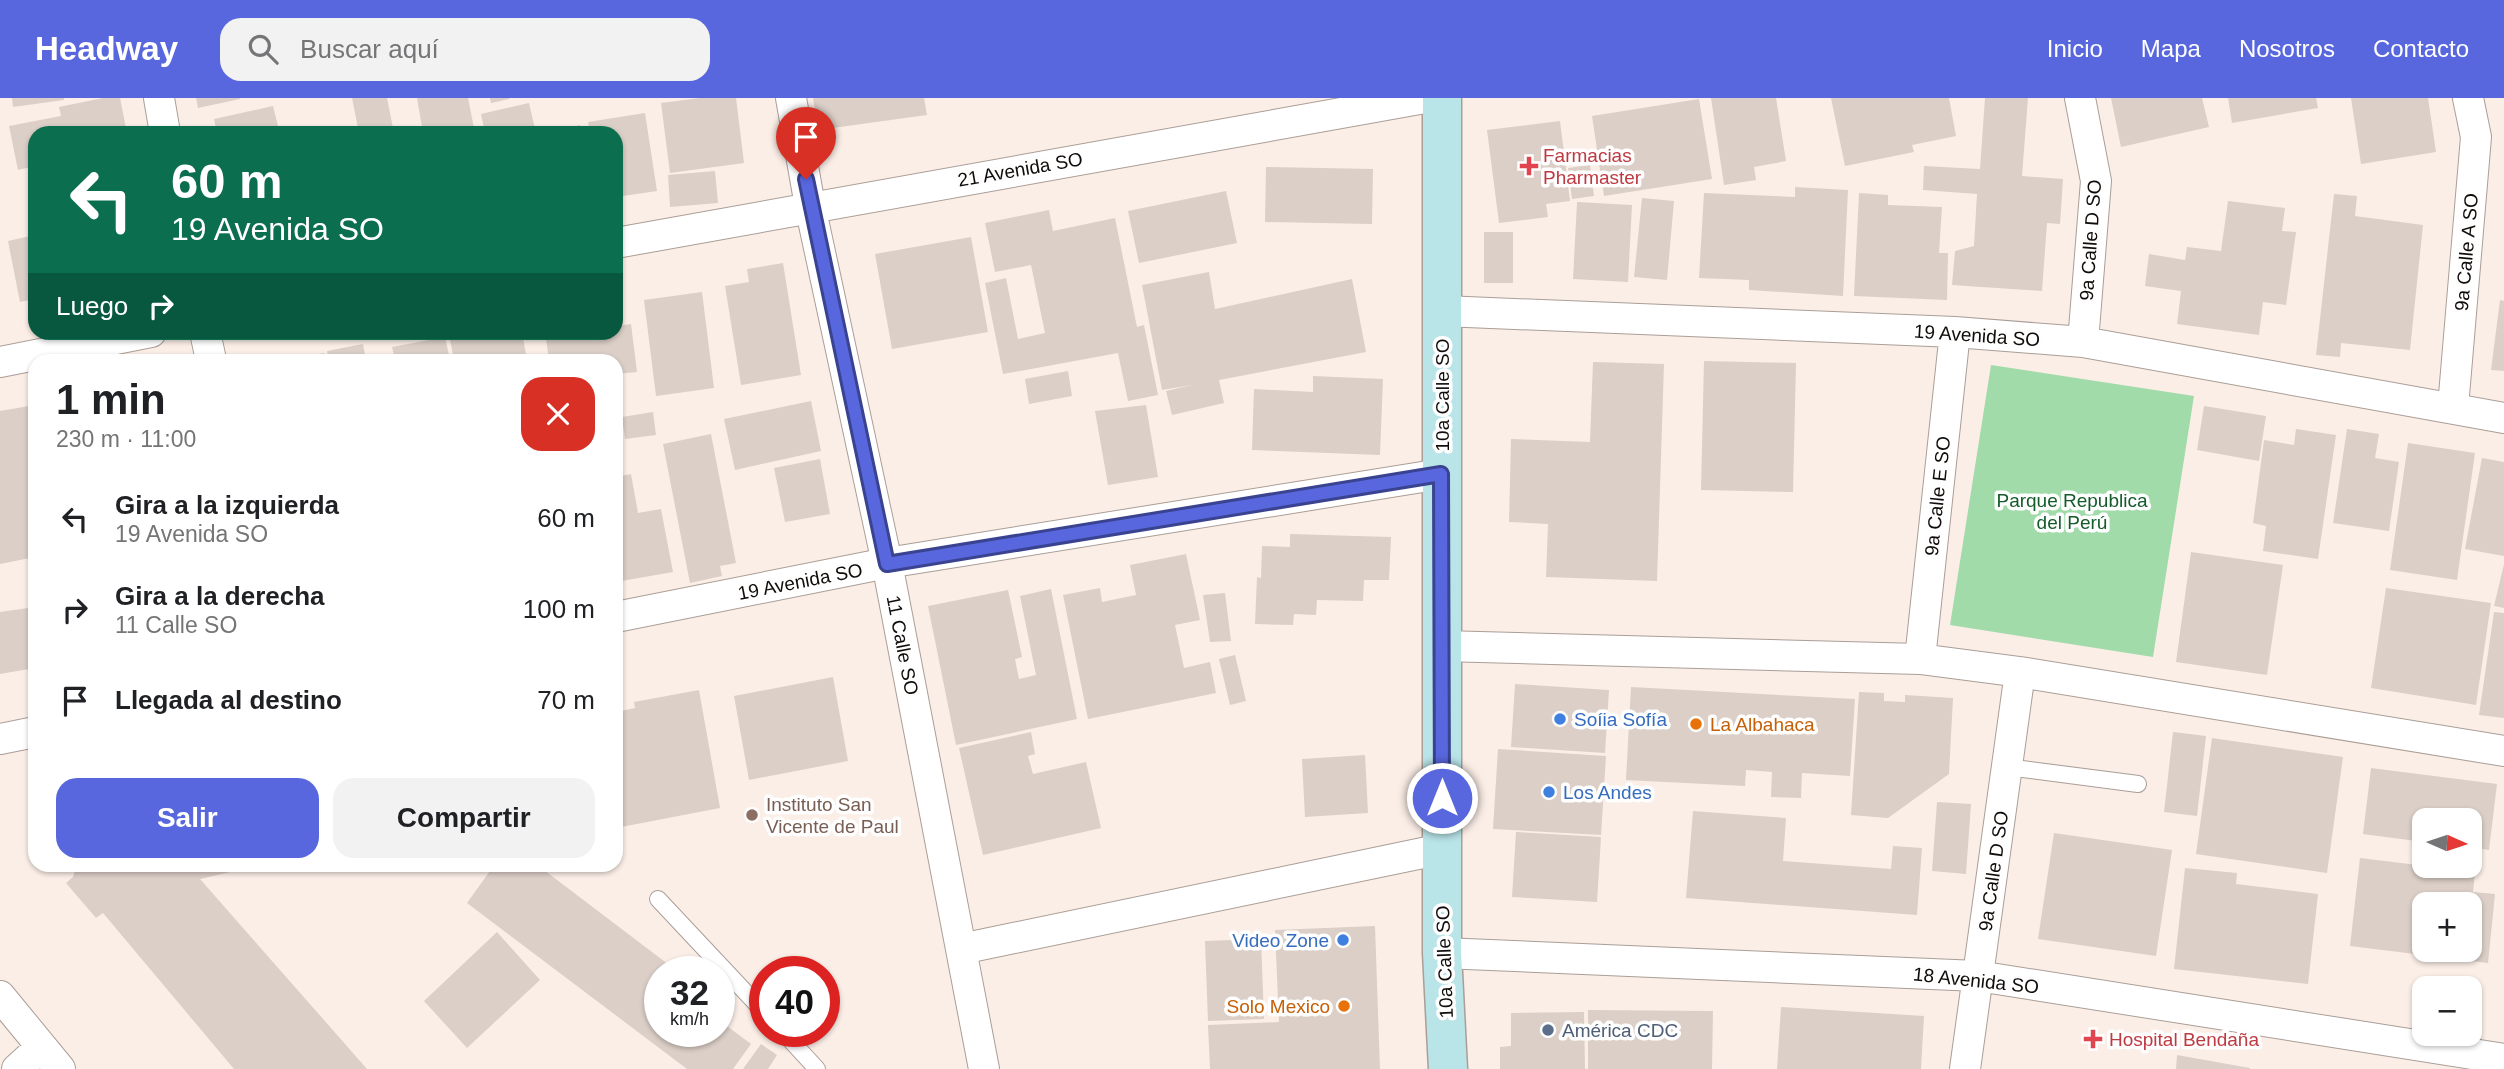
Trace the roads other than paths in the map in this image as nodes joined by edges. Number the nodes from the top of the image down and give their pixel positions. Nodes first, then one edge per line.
1 (159, 98) edge
2 (791, 98) edge
3 (1425, 98) edge
4 (1442, 98) edge
5 (2080, 98) edge
6 (2468, 98) edge
7 (164, 126) edge
8 (810, 206) junction
9 (623, 242) edge
10 (1443, 311) junction
11 (1955, 332) junction
12 (111, 340) edge
13 (2082, 342) junction
14 (40, 354) edge
15 (28, 356) edge
16 (0, 362) edge
17 (2453, 407) junction
18 (2504, 418) edge
19 (1441, 474) junction
20 (887, 564) junction
21 (623, 616) edge
22 (1442, 646) junction
23 (1920, 659) junction
24 (2020, 672) junction
25 (28, 733) edge
26 (0, 739) edge
27 (2504, 751) edge
28 (2007, 767) junction
29 (2138, 784) dead end
30 (1442, 849) junction
31 (658, 899) dead end
32 (961, 948) junction
33 (1442, 953) junction
34 (1978, 976) junction
35 (0, 996) edge
36 (749, 996) edge
37 (797, 1047) edge
38 (51, 1058) edge
39 (2504, 1059) edge
40 (17, 1069) edge
41 (817, 1069) edge
42 (984, 1069) edge
43 (1448, 1069) edge
44 (1965, 1069) edge

1 - 7 street
2 - 8 street, 11 Calle SO
3 - 8 street, 21 Avenida SO
4 - 10 street, 10a Calle SO
5 - 13 street, 9a Calle D SO
6 - 17 street, 9a Calle A SO
8 - 9 street, 21 Avenida SO
8 - 20 street, 11 Calle SO
10 - 11 street, 19 Avenida SO
10 - 19 street, 10a Calle SO
11 - 13 street, 19 Avenida SO
11 - 23 street, 9a Calle E SO
12 - 14 street
13 - 17 street, 19 Avenida SO
15 - 16 street
17 - 18 street, 19 Avenida SO
19 - 20 street, 19 Avenida SO
19 - 22 street, 10a Calle SO
20 - 21 street, 19 Avenida SO
20 - 32 street, 11 Calle SO
22 - 23 street
22 - 30 street, 10a Calle SO
23 - 24 street
24 - 27 street
24 - 28 street, 9a Calle D SO
25 - 26 street
28 - 29 lane
28 - 34 street, 9a Calle D SO
30 - 32 street
30 - 33 street, 10a Calle SO
31 - 36 lane
32 - 42 street, 11 Calle SO
33 - 34 street, 18 Avenida SO
33 - 43 street, 10a Calle SO
34 - 39 street, 18 Avenida SO
34 - 44 street, 9a Calle D SO
35 - 38 street
37 - 41 lane
38 - 40 street

